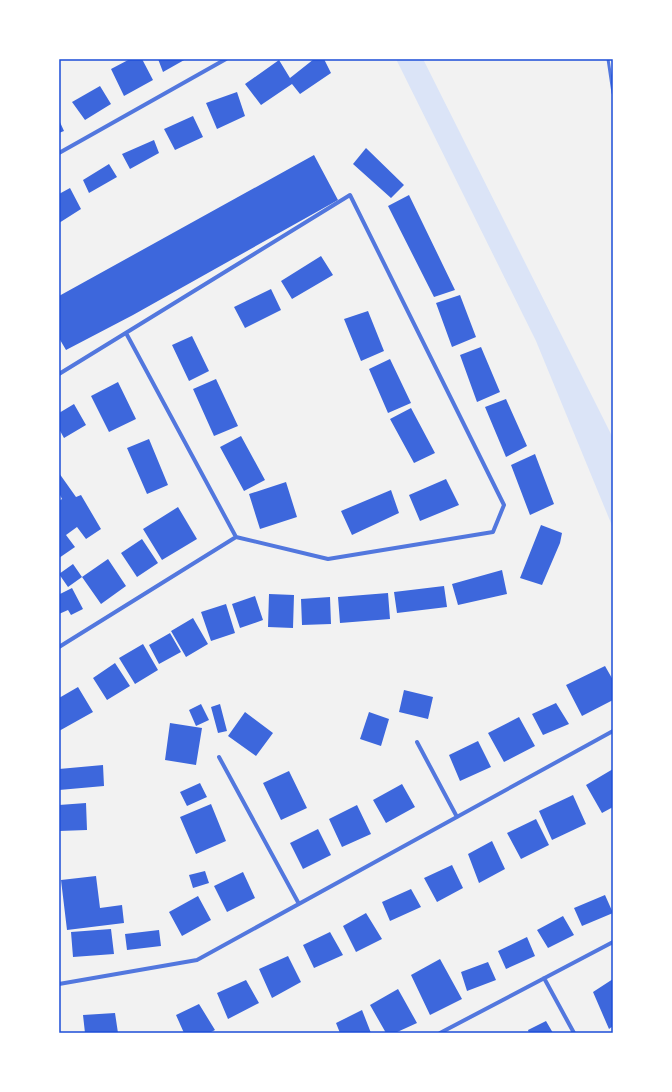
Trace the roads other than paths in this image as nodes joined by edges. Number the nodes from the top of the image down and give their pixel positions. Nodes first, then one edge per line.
1 (226, 59) edge
2 (608, 59) edge
3 (613, 93) edge
4 (59, 153) edge
5 (126, 333) junction
6 (59, 374) edge
7 (236, 536) junction
8 (59, 647) edge
9 (613, 731) edge
10 (417, 742) dead end
11 (219, 757) dead end
12 (458, 817) junction
13 (299, 904) junction
14 (613, 942) edge
15 (544, 978) junction
16 (59, 984) edge
17 (440, 1033) edge
18 (574, 1033) edge

1 - 4 street
2 - 3 lane
5 - 6 street
5 - 7 street
5 - 7 street
7 - 8 street
9 - 12 street
10 - 12 street
11 - 13 street
12 - 13 street
13 - 16 street
14 - 15 street
15 - 17 street
15 - 18 street

